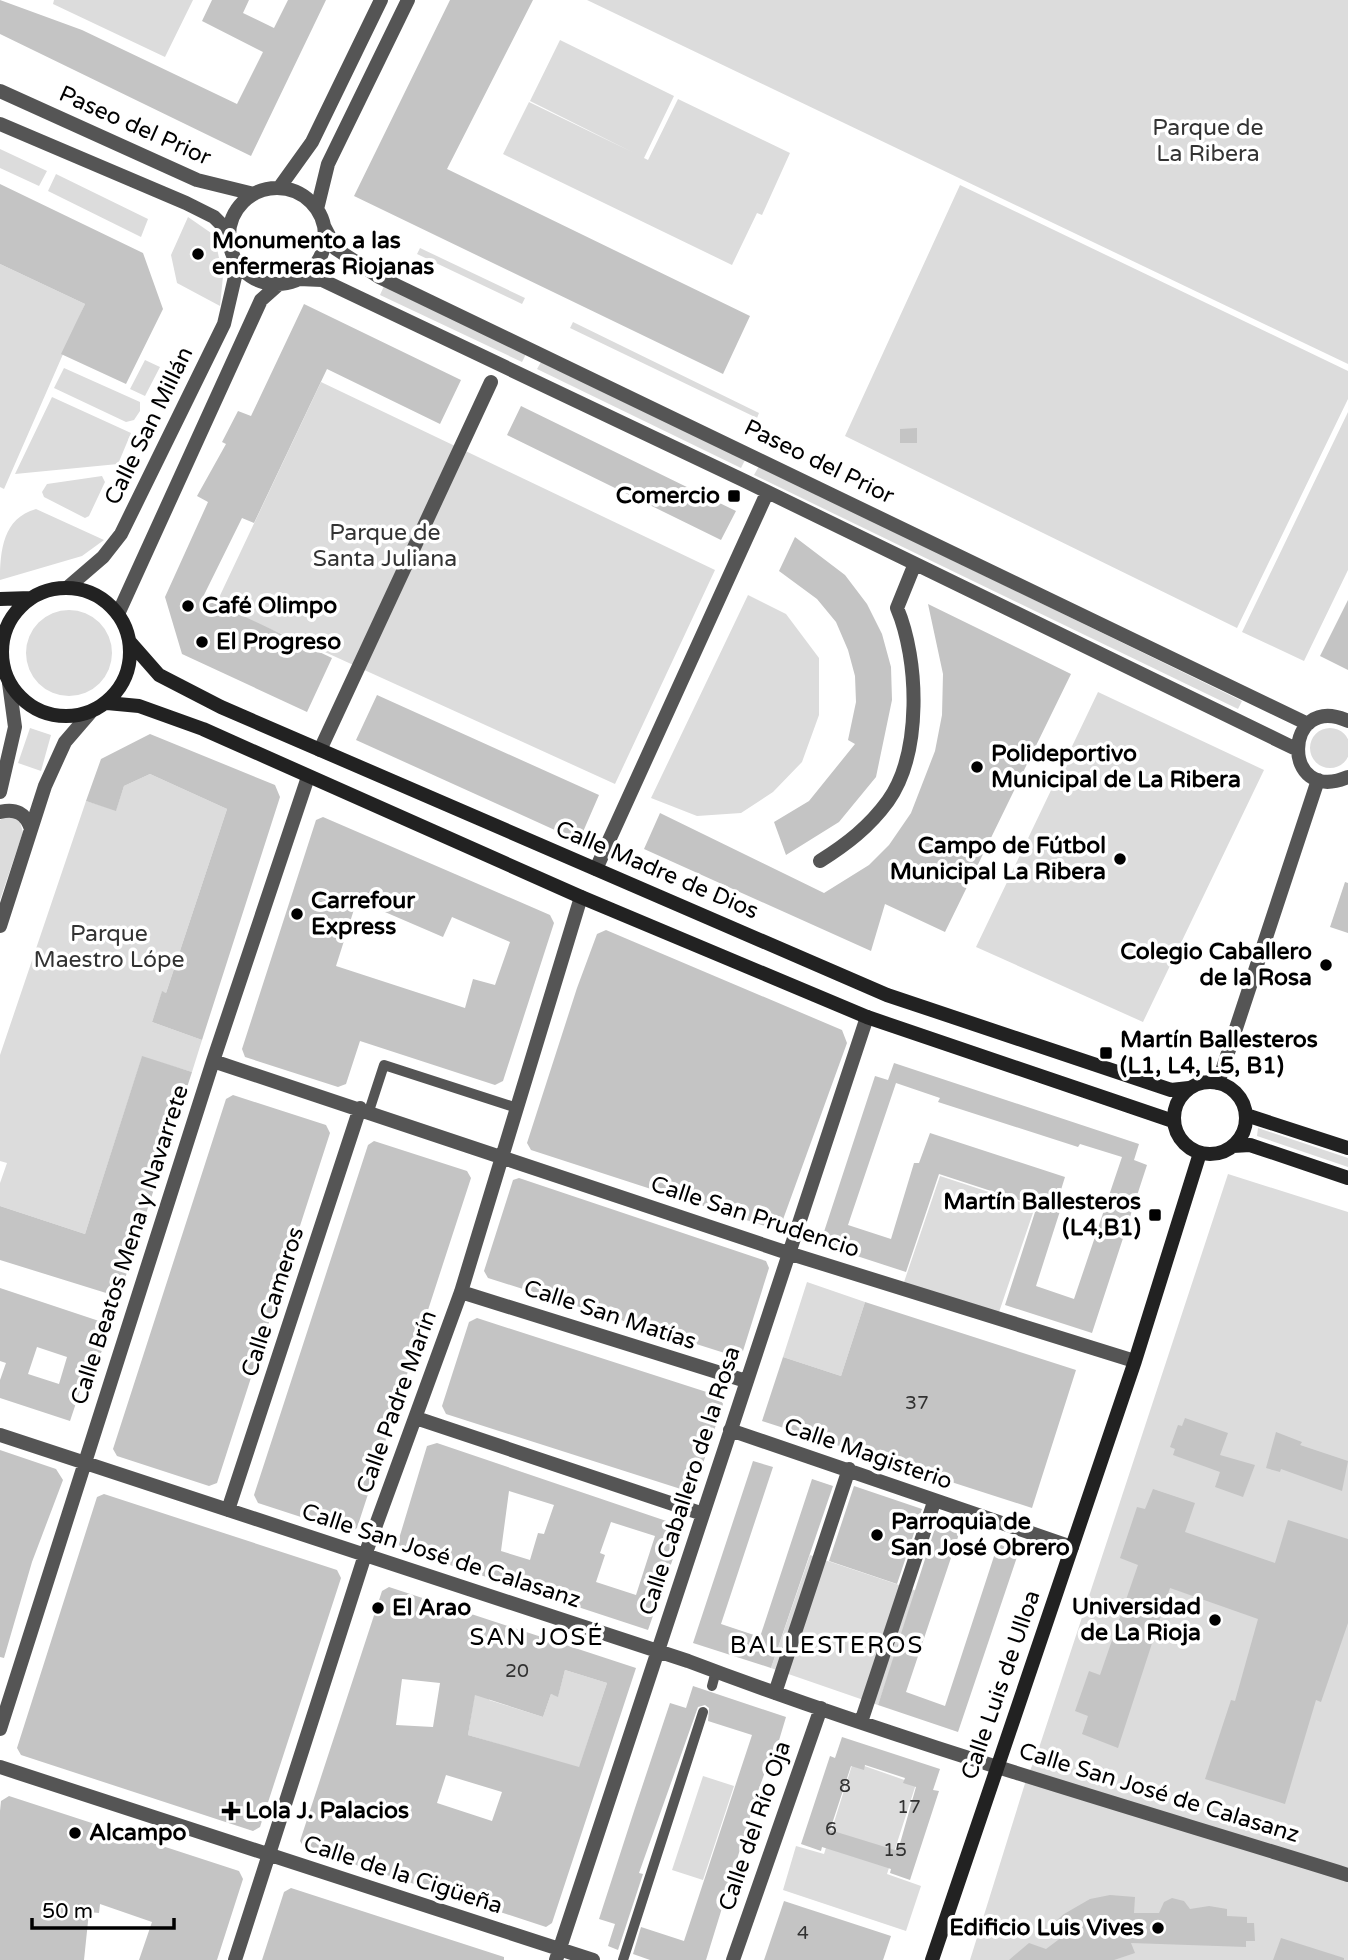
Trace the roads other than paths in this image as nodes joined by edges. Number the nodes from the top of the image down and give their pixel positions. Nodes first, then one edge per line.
1 (381, 0) edge
2 (408, 0) edge
3 (0, 91) edge
4 (0, 124) edge
5 (279, 188) junction
6 (254, 194) junction
7 (317, 209) junction
8 (324, 226) junction
9 (229, 232) junction
10 (238, 264) junction
11 (299, 279) junction
12 (279, 284) junction
13 (491, 382) dead end
14 (767, 493) junction
15 (914, 566) junction
16 (68, 588) junction
17 (31, 598) junction
18 (0, 599) edge
19 (118, 614) junction
20 (130, 642) junction
21 (1, 656) edge
22 (9, 683) junction
23 (107, 703) junction
24 (90, 713) junction
25 (1348, 721) edge
26 (1308, 724) junction
27 (1296, 749) junction
28 (320, 750) junction
29 (308, 777) junction
30 (1348, 777) edge
31 (1318, 780) junction
32 (0, 792) edge
33 (0, 812) edge
34 (30, 829) junction
35 (820, 861) dead end
36 (596, 869) junction
37 (581, 897) junction
38 (0, 926) edge
39 (867, 1017) junction
40 (213, 1061) junction
41 (1218, 1083) junction
42 (1189, 1088) junction
43 (517, 1108) junction
44 (365, 1110) junction
45 (1246, 1115) junction
46 (1173, 1121) junction
47 (1233, 1146) junction
48 (1348, 1148) edge
49 (1200, 1153) junction
50 (501, 1157) junction
51 (1348, 1178) edge
52 (788, 1253) junction
53 (461, 1292) junction
54 (1144, 1326) junction
55 (1128, 1359) junction
56 (746, 1381) junction
57 (1125, 1385) junction
58 (416, 1418) junction
59 (730, 1430) junction
60 (0, 1435) edge
61 (85, 1461) junction
62 (849, 1469) junction
63 (934, 1502) junction
64 (228, 1510) junction
65 (703, 1514) junction
66 (1072, 1547) junction
67 (365, 1555) junction
68 (657, 1651) junction
69 (716, 1671) junction
70 (712, 1686) dead end
71 (775, 1693) junction
72 (821, 1708) junction
73 (703, 1712) dead end
74 (861, 1721) junction
75 (0, 1728) edge
76 (0, 1767) edge
77 (997, 1767) junction
78 (269, 1857) junction
79 (1348, 1875) edge
80 (558, 1954) edge
81 (235, 1960) edge
82 (593, 1960) edge
83 (622, 1960) edge
84 (733, 1960) edge
85 (932, 1960) edge

1 - 5 street
2 - 7 street
3 - 6 street, Paseo del Prior
4 - 9 street
5 - 6 street
5 - 7 street
6 - 9 street
7 - 8 street
8 - 11 street
8 - 26 street, Paseo del Prior
9 - 10 street
10 - 12 street
10 - 16 street, Calle San Millán
11 - 12 street
11 - 14 street
12 - 19 street
13 - 28 street
14 - 15 street
14 - 36 street
15 - 27 street
15 - 35 street
16 - 17 main road
16 - 19 main road
17 - 18 main road
17 - 21 main road
19 - 20 main road
20 - 23 main road
20 - 28 main road, Calle Madre de Dios
21 - 22 main road
22 - 24 main road
22 - 32 street
23 - 24 main road
23 - 29 main road
24 - 34 street
25 - 26 street
26 - 27 street
27 - 31 street
28 - 36 main road, Calle Madre de Dios
29 - 37 main road
29 - 40 street, Calle Beatos Mena y Navarrete
30 - 31 street
31 - 41 street
33 - 34 street
34 - 38 street
36 - 42 main road, Calle Madre de Dios
37 - 39 main road
37 - 43 street, Calle Padre Marín
39 - 46 main road
39 - 52 street, Calle Caballero de la Rosa
40 - 44 street, Calle San Prudencio
40 - 61 street, Calle Beatos Mena y Navarrete
41 - 42 main road
41 - 45 main road
42 - 46 main road
43 - 44 lane
43 - 50 street, Calle Padre Marín
44 - 50 street, Calle San Prudencio
44 - 64 street, Calle Cameros
45 - 47 main road
45 - 48 main road
46 - 49 main road
47 - 49 main road
47 - 51 main road
49 - 54 main road, Calle Luis de Ulloa
50 - 52 street, Calle San Prudencio
50 - 53 street, Calle Padre Marín
52 - 55 street, Calle San Prudencio
52 - 56 street, Calle Caballero de la Rosa
53 - 56 street, Calle San Matías
53 - 58 street, Calle Padre Marín
54 - 55 main road, Calle Luis de Ulloa
54 - 57 main road, Calle Luis de Ulloa
55 - 57 main road, Calle Luis de Ulloa
56 - 59 street, Calle Caballero de la Rosa
57 - 66 main road, Calle Luis de Ulloa
58 - 65 street
58 - 67 street, Calle Padre Marín
59 - 62 street, Calle Magisterio
59 - 65 street, Calle Caballero de la Rosa
60 - 61 street, Calle San José de Calasanz
61 - 64 street, Calle San José de Calasanz
61 - 75 street, Calle Beatos Mena y Navarrete
62 - 63 street, Calle Magisterio
62 - 71 street
63 - 66 street, Calle Magisterio
63 - 74 street
64 - 67 street, Calle San José de Calasanz
65 - 68 street, Calle Caballero de la Rosa
66 - 77 main road, Calle Luis de Ulloa
67 - 68 street, Calle San José de Calasanz
67 - 78 street, Calle Padre Marín
68 - 69 street, Calle San José de Calasanz
68 - 80 street, Calle Caballero de la Rosa
69 - 70 lane
69 - 71 street, Calle San José de Calasanz
71 - 72 street, Calle San José de Calasanz
72 - 74 street, Calle San José de Calasanz
72 - 84 street, Calle del Río Oja
73 - 83 lane
74 - 77 street, Calle San José de Calasanz
76 - 78 street, Calle de la Cigüeña
77 - 79 street, Calle San José de Calasanz
77 - 85 main road, Calle Luis de Ulloa
78 - 80 street, Calle de la Cigüeña
78 - 81 street, Calle Padre Marín
80 - 82 street, Calle de la Cigüeña

